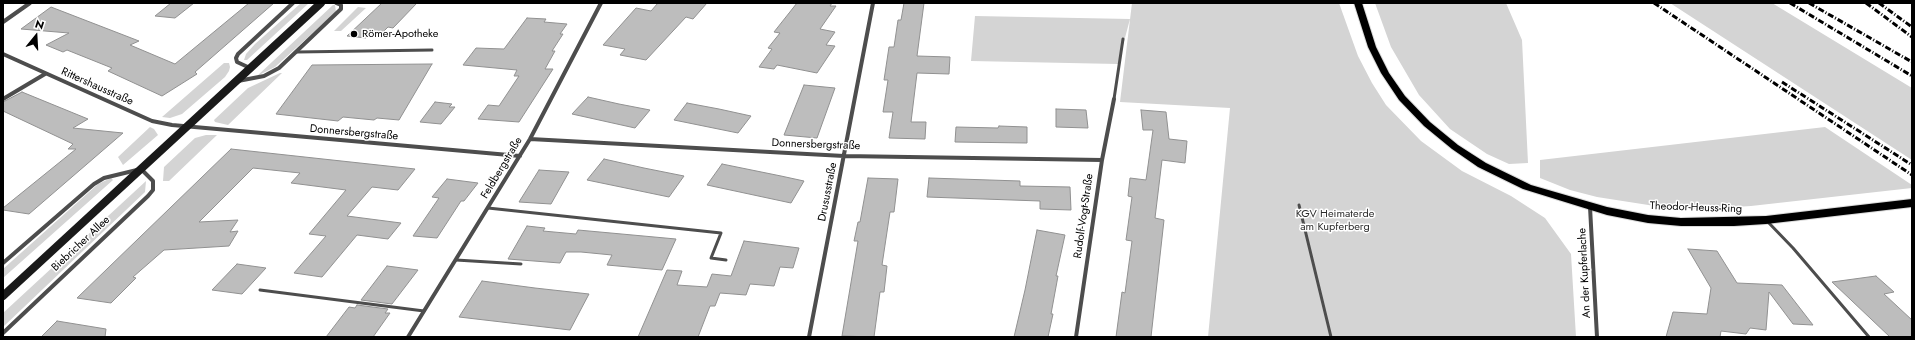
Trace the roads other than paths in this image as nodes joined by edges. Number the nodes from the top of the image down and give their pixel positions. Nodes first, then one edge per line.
1 (30, 3) edge
2 (293, 3) edge
3 (321, 3) edge
4 (336, 3) edge
5 (601, 3) edge
6 (873, 3) edge
7 (1358, 3) edge
8 (3, 22) edge
9 (1123, 39) dead end
10 (432, 50) dead end
11 (297, 52) junction
12 (3, 54) edge
13 (250, 68) junction
14 (45, 74) junction
15 (236, 81) junction
16 (3, 99) edge
17 (1114, 99) joint
18 (187, 127) junction
19 (530, 139) junction
20 (520, 156) junction
21 (844, 156) junction
22 (1102, 160) junction
23 (141, 169) junction
24 (1912, 203) edge
25 (1299, 205) dead end
26 (1590, 207) junction
27 (488, 208) junction
28 (1766, 220) junction
29 (456, 260) junction
30 (726, 260) dead end
31 (3, 263) edge
32 (521, 264) dead end
33 (260, 290) dead end
34 (3, 296) edge
35 (424, 311) junction
36 (3, 333) edge
37 (408, 337) edge
38 (809, 337) edge
39 (1076, 337) edge
40 (1331, 337) edge
41 (1597, 337) edge
42 (1869, 337) edge

1 - 8 street
2 - 13 street
3 - 13 main road, Biebricher Allee
4 - 11 street
5 - 19 street, Feldbergstraße
6 - 21 street, Drususstraße
7 - 26 main road, Theodor-Heuss-Ring
9 - 17 lane
10 - 11 lane
11 - 15 street
12 - 14 street, Rittershausstraße
13 - 15 main road, Biebricher Allee
14 - 16 street
14 - 18 street, Rittershausstraße
15 - 18 main road, Biebricher Allee
17 - 22 street, Rudolf-Vogt-Straße
18 - 20 street, Donnersbergstraße
18 - 23 main road, Biebricher Allee
19 - 20 street, Feldbergstraße
19 - 21 street, Donnersbergstraße
20 - 27 street, Feldbergstraße
21 - 22 street, Donnersbergstraße
21 - 38 street, Drususstraße
22 - 39 street, Rudolf-Vogt-Straße
23 - 31 street
23 - 34 main road, Biebricher Allee
23 - 36 street, Biebricher Allee
24 - 28 main road, Theodor-Heuss-Ring
25 - 40 lane
26 - 28 main road, Theodor-Heuss-Ring
26 - 41 street, An der Kupferlache
27 - 29 street, Feldbergstraße
27 - 30 lane
28 - 42 lane
29 - 32 lane
29 - 35 street, Feldbergstraße
33 - 35 lane
35 - 37 street, Feldbergstraße

